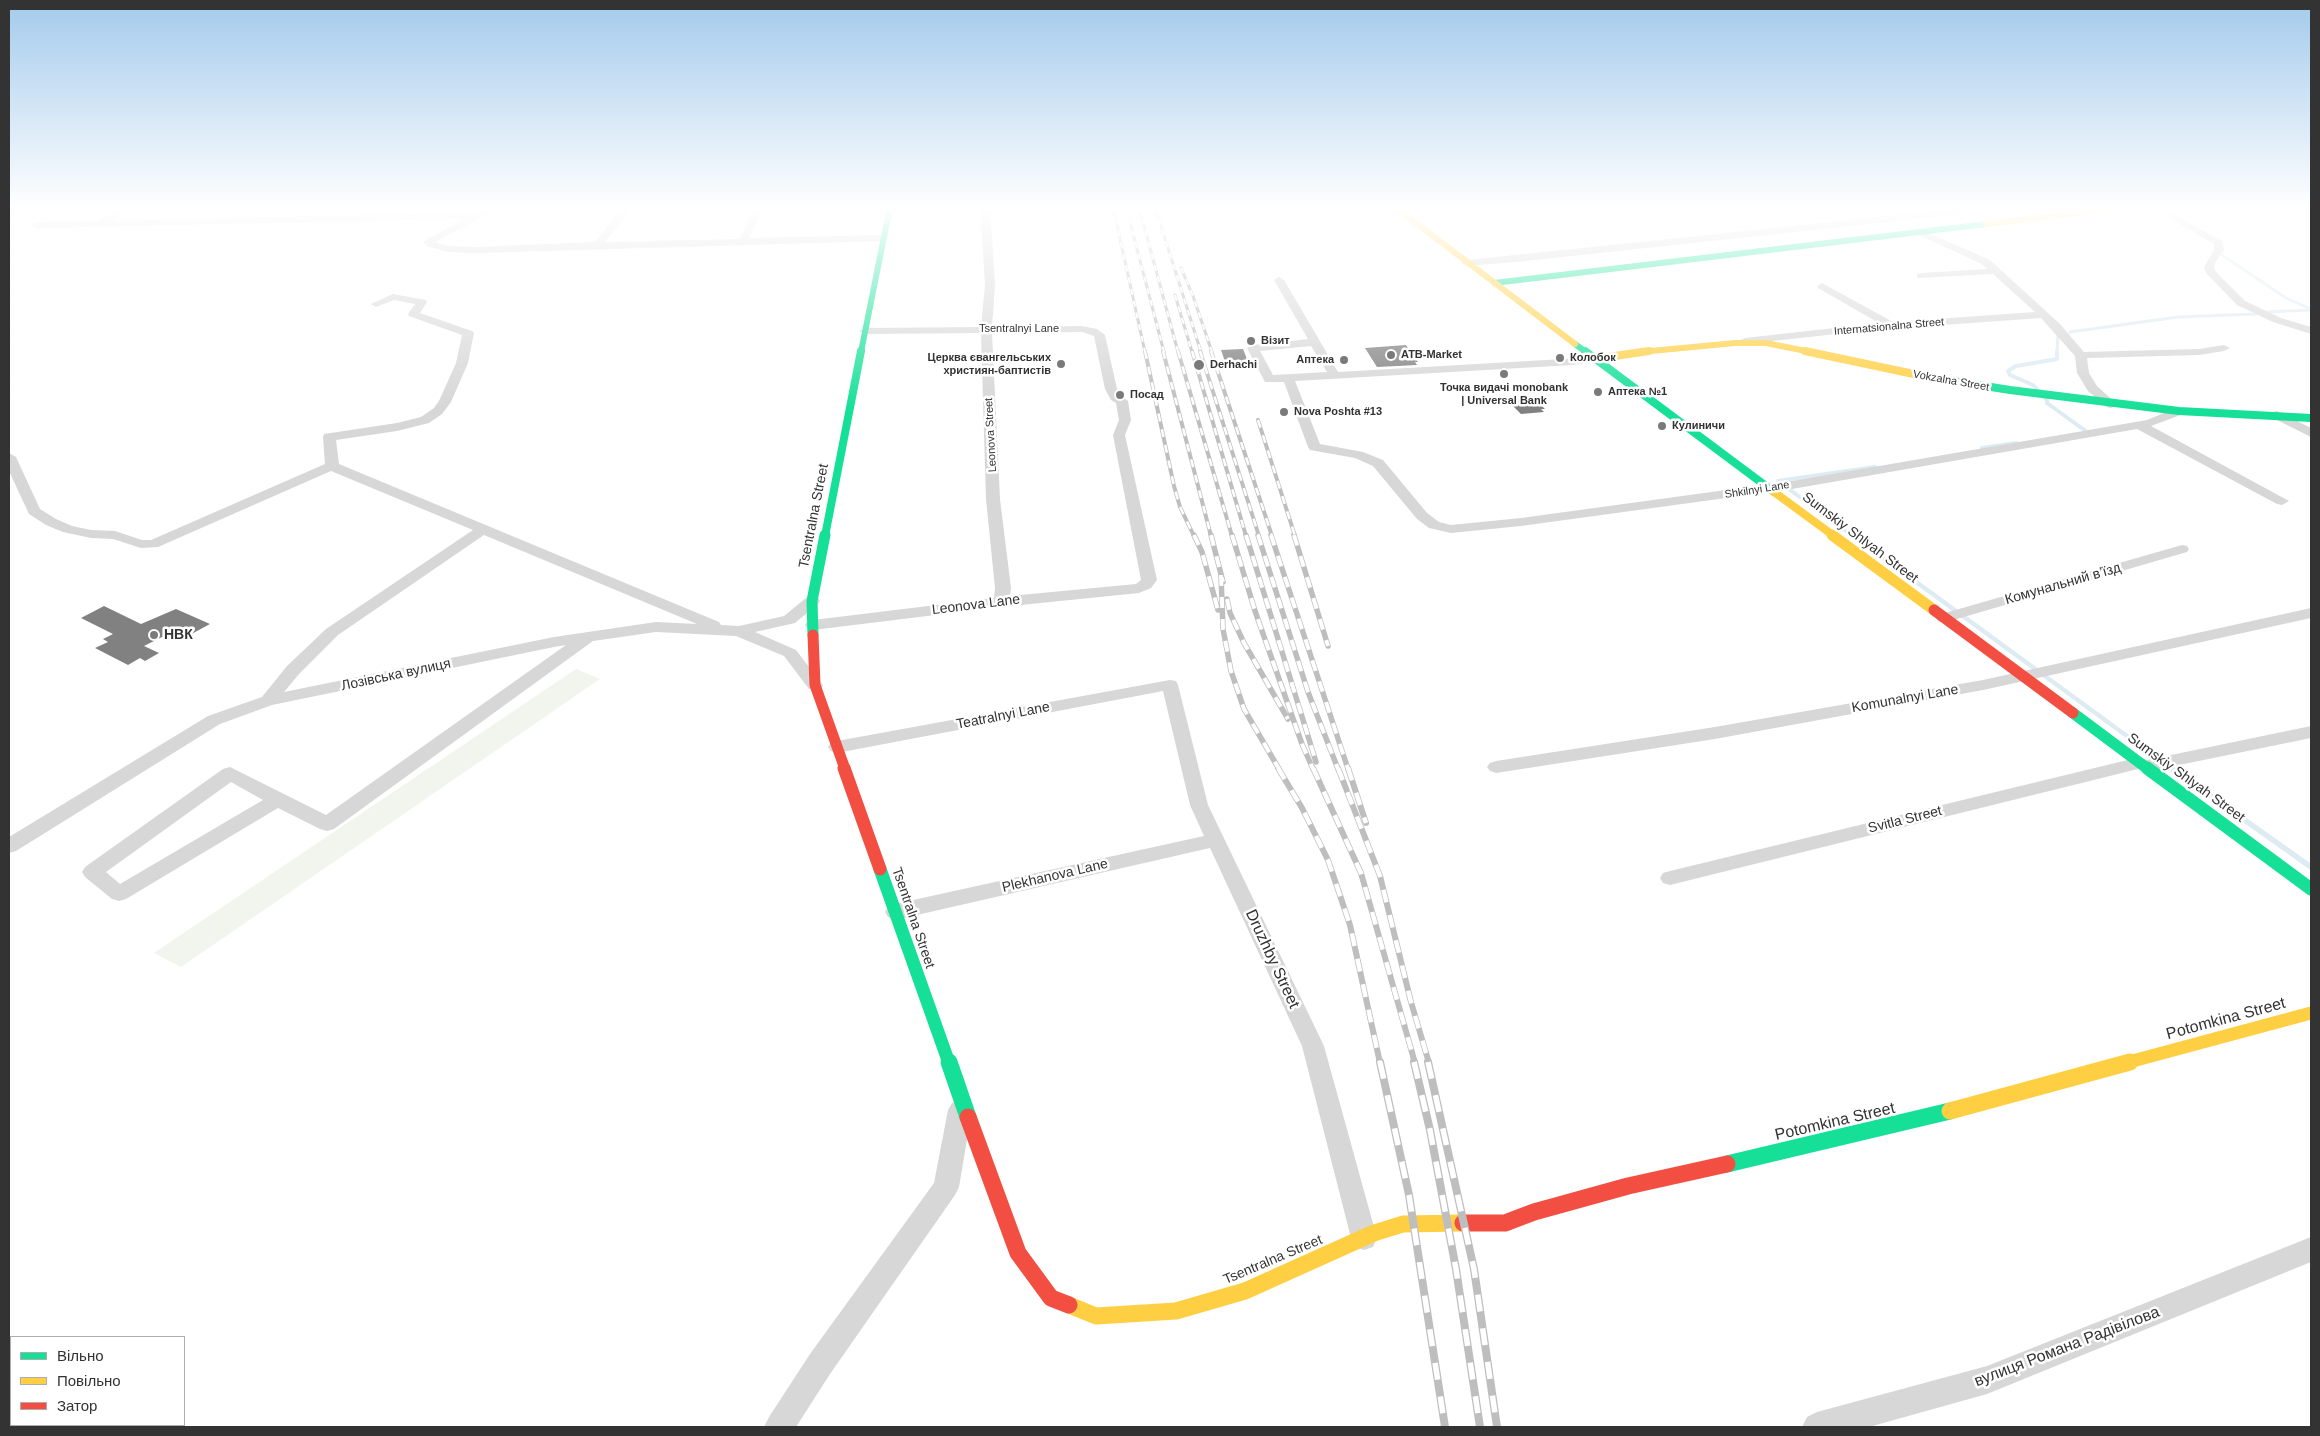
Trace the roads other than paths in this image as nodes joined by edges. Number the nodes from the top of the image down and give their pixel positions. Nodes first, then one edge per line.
1 (877, 274) edge
2 (989, 274) edge
3 (1482, 274) edge
4 (1569, 274) edge
5 (1951, 274) edge
6 (1999, 274) edge
7 (2212, 274) edge
8 (1921, 276) dead end
9 (1279, 280) dead end
10 (1494, 283) junction
11 (1822, 286) dead end
12 (376, 304) dead end
13 (2043, 315) junction
14 (1891, 326) junction
15 (986, 329) junction
16 (865, 331) junction
17 (2311, 331) edge
18 (1315, 342) junction
19 (1735, 342) junction
20 (2224, 348) dead end
21 (2081, 355) junction
22 (1594, 359) junction
23 (1334, 375) junction
24 (1288, 378) junction
25 (2111, 404) junction
26 (2179, 411) junction
27 (2277, 416) junction
28 (2311, 418) edge
29 (2139, 425) junction
30 (2311, 434) edge
31 (9, 457) edge
32 (333, 465) junction
33 (1769, 488) junction
34 (2282, 501) dead end
35 (482, 530) junction
36 (2182, 549) dead end
37 (1139, 588) joint
38 (812, 601) junction
39 (1001, 602) junction
40 (2311, 612) edge
41 (1944, 618) junction
42 (813, 625) junction
43 (732, 630) junction
44 (590, 637) junction
45 (2022, 675) junction
46 (815, 685) junction
47 (1170, 685) joint
48 (268, 701) junction
49 (2311, 732) edge
50 (837, 747) junction
51 (2142, 764) junction
52 (1496, 767) dead end
53 (277, 800) junction
54 (1215, 840) junction
55 (9, 846) edge
56 (1670, 878) dead end
57 (2311, 889) edge
58 (895, 912) junction
59 (2311, 1012) edge
60 (962, 1102) junction
61 (1364, 1238) junction
62 (2311, 1249) edge
63 (779, 1427) edge
64 (1817, 1427) edge

1 - 16 street, Tsentralna Street
2 - 15 street, Leonova Street
3 - 10 street, Sumskiy Shlyah Street
4 - 10 street
5 - 8 street
6 - 13 street
7 - 17 street
9 - 18 street
10 - 22 street, Sumskiy Shlyah Street
11 - 14 street
12 - 32 street
13 - 14 street, Internatsionalna Street
13 - 21 street
14 - 19 street, Internatsionalna Street
15 - 16 street, Tsentralnyi Lane
15 - 37 street, Tsentralnyi Lane
15 - 39 street, Leonova Street
16 - 38 street, Tsentralna Street
18 - 23 street
18 - 24 street
19 - 22 street, Vokzalna Street
19 - 25 street, Vokzalna Street
20 - 21 street
21 - 25 street
22 - 23 street
22 - 33 street, Sumskiy Shlyah Street
23 - 24 street
24 - 33 street, Shkilnyi Lane
25 - 26 street, Vokzalna Street
26 - 27 street, Vokzalna Street
26 - 29 street, Shkilnyi Lane
27 - 28 street, Vokzalna Street
27 - 30 street
29 - 33 street, Shkilnyi Lane
29 - 34 street
31 - 32 street
32 - 35 street
33 - 41 street, Sumskiy Shlyah Street
35 - 43 street
35 - 48 street
36 - 41 street, Комунальний в’їзд
37 - 39 street, Leonova Lane
38 - 42 street, Tsentralna Street
38 - 43 street, Лозівська вулиця
39 - 42 street, Leonova Lane
40 - 45 street, Komunalnyi Lane
41 - 45 street, Sumskiy Shlyah Street
42 - 46 street, Tsentralna Street
43 - 44 street, Лозівська вулиця
43 - 46 street
44 - 48 street, Лозівська вулиця
44 - 53 street
45 - 51 street, Sumskiy Shlyah Street
45 - 52 street, Komunalnyi Lane
46 - 50 street, Tsentralna Street
47 - 50 street, Teatralnyi Lane
47 - 54 street, Druzhby Street
48 - 55 street, Лозівська вулиця
49 - 51 street, Svitla Street
50 - 58 street, Tsentralna Street
51 - 56 street, Svitla Street
51 - 57 street, Sumskiy Shlyah Street
53 - 53 street
54 - 58 street, Plekhanova Lane
54 - 61 street, Druzhby Street
58 - 60 street, Tsentralna Street
59 - 61 street, Potomkina Street
60 - 61 street, Tsentralna Street
60 - 63 street
62 - 64 street, вулиця Романа Радівілова

